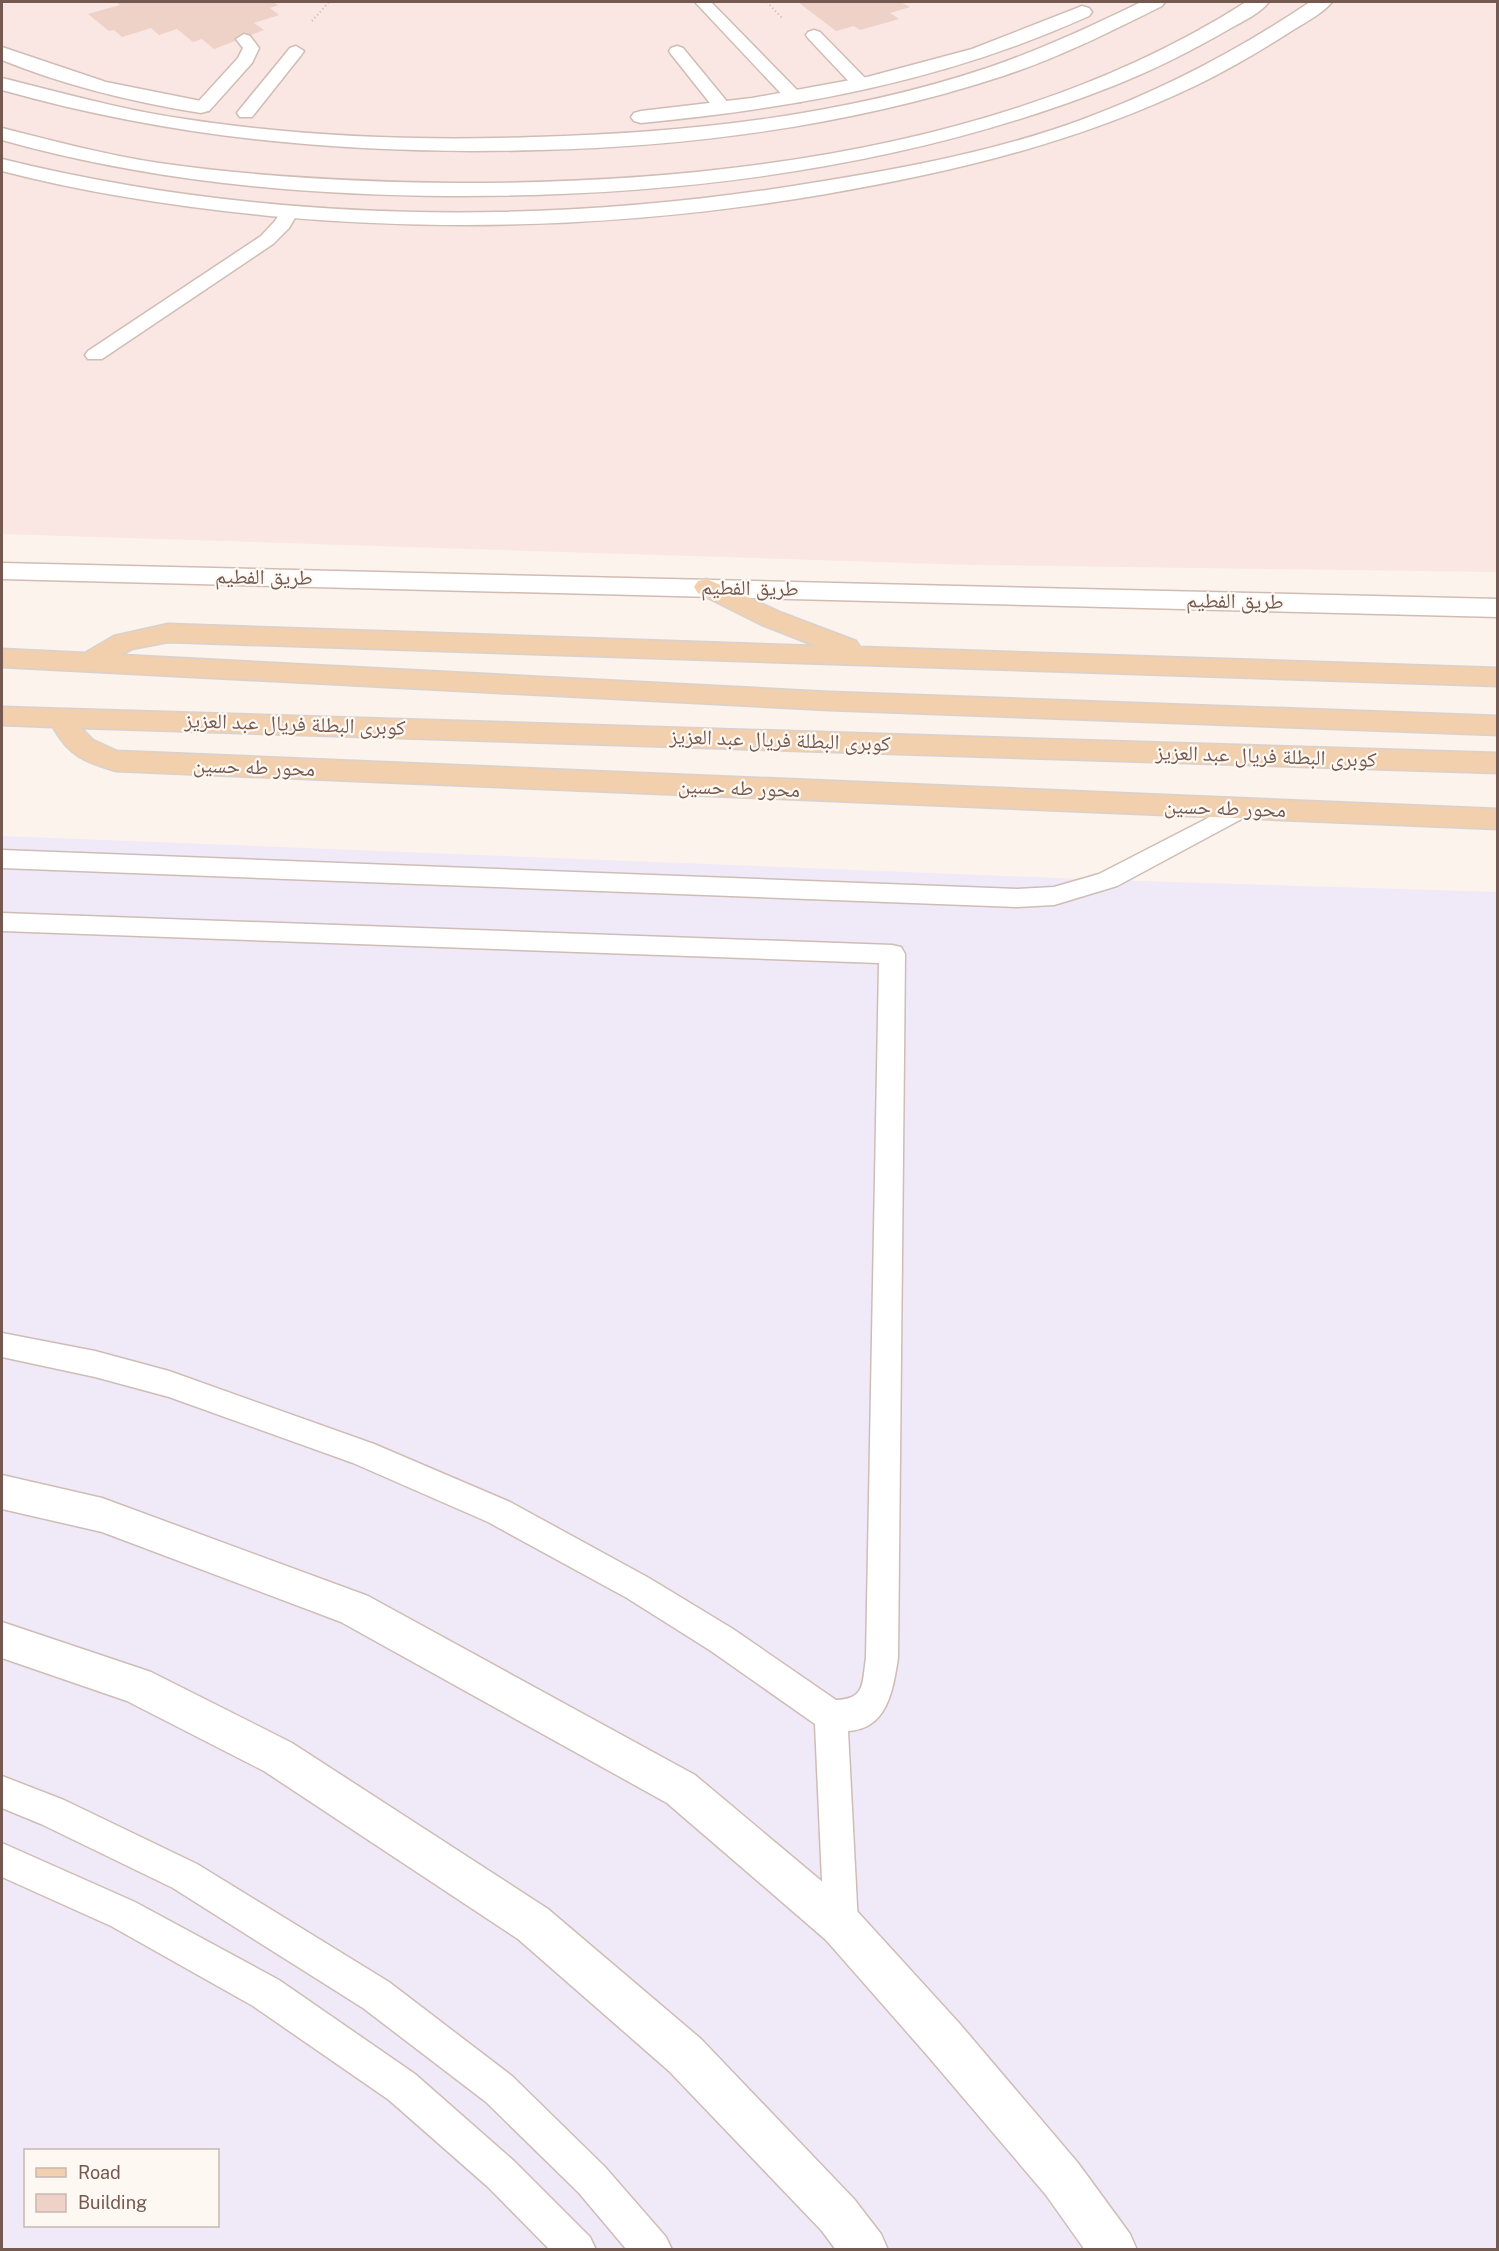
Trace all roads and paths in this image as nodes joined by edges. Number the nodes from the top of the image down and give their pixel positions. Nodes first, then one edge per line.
1 (703, 2) edge
2 (1102, 2) edge
3 (1155, 2) edge
4 (1259, 2) edge
5 (1322, 2) edge
6 (814, 35) dead end
7 (244, 39) dead end
8 (296, 51) dead end
9 (677, 51) dead end
10 (2, 53) edge
11 (966, 56) junction
12 (989, 74) junction
13 (87, 82) junction
14 (2, 84) edge
15 (861, 84) junction
16 (795, 98) junction
17 (56, 101) junction
18 (203, 107) junction
19 (723, 108) junction
20 (246, 113) junction
21 (269, 116) dead end
22 (627, 118) dead end
23 (605, 120) dead end
24 (324, 121) dead end
25 (554, 123) dead end
26 (2, 134) edge
27 (609, 142) junction
28 (2, 165) edge
29 (675, 182) junction
30 (686, 207) junction
31 (290, 211) junction
32 (95, 355) dead end
33 (2, 571) edge
34 (707, 587) junction
35 (1497, 608) edge
36 (870, 656) junction
37 (2, 658) edge
38 (88, 663) junction
39 (1497, 677) edge
40 (2, 716) edge
41 (63, 717) junction
42 (1497, 726) edge
43 (1497, 763) edge
44 (1241, 809) junction
45 (1497, 819) edge
46 (2, 859) edge
47 (2, 922) edge
48 (2, 1345) edge
49 (2, 1492) edge
50 (2, 1640) edge
51 (831, 1716) junction
52 (2, 1792) edge
53 (2, 1860) edge
54 (841, 1925) junction
55 (577, 2250) edge
56 (653, 2250) edge
57 (866, 2250) edge
58 (1114, 2250) edge

1 - 16 lane
2 - 11 street
3 - 12 street
4 - 29 street
5 - 30 street
6 - 15 lane
7 - 18 lane
8 - 20 lane
9 - 19 lane
10 - 13 street
11 - 12 street
11 - 15 street
12 - 27 street
13 - 17 street
13 - 18 street
14 - 17 street
15 - 16 street
16 - 19 street
17 - 27 street
18 - 20 street
19 - 22 street
20 - 21 street
23 - 27 street
24 - 25 street
26 - 29 street
28 - 31 street
29 - 30 street
30 - 31 street
31 - 32 lane
33 - 34 street, طريق الفطيم
34 - 35 street, طريق الفطيم
34 - 36 main road
36 - 38 main road
36 - 39 main road
37 - 38 main road
38 - 42 main road, كوبرى البطلة فريال عبد العزيز
40 - 41 main road
41 - 43 main road, كوبرى البطلة فريال عبد العزيز
41 - 44 main road, محور طه حسين
44 - 45 main road, محور طه حسين
44 - 46 lane
47 - 51 lane
48 - 51 lane
49 - 54 street
50 - 57 street
51 - 54 lane
52 - 56 lane
53 - 55 lane
54 - 58 street

